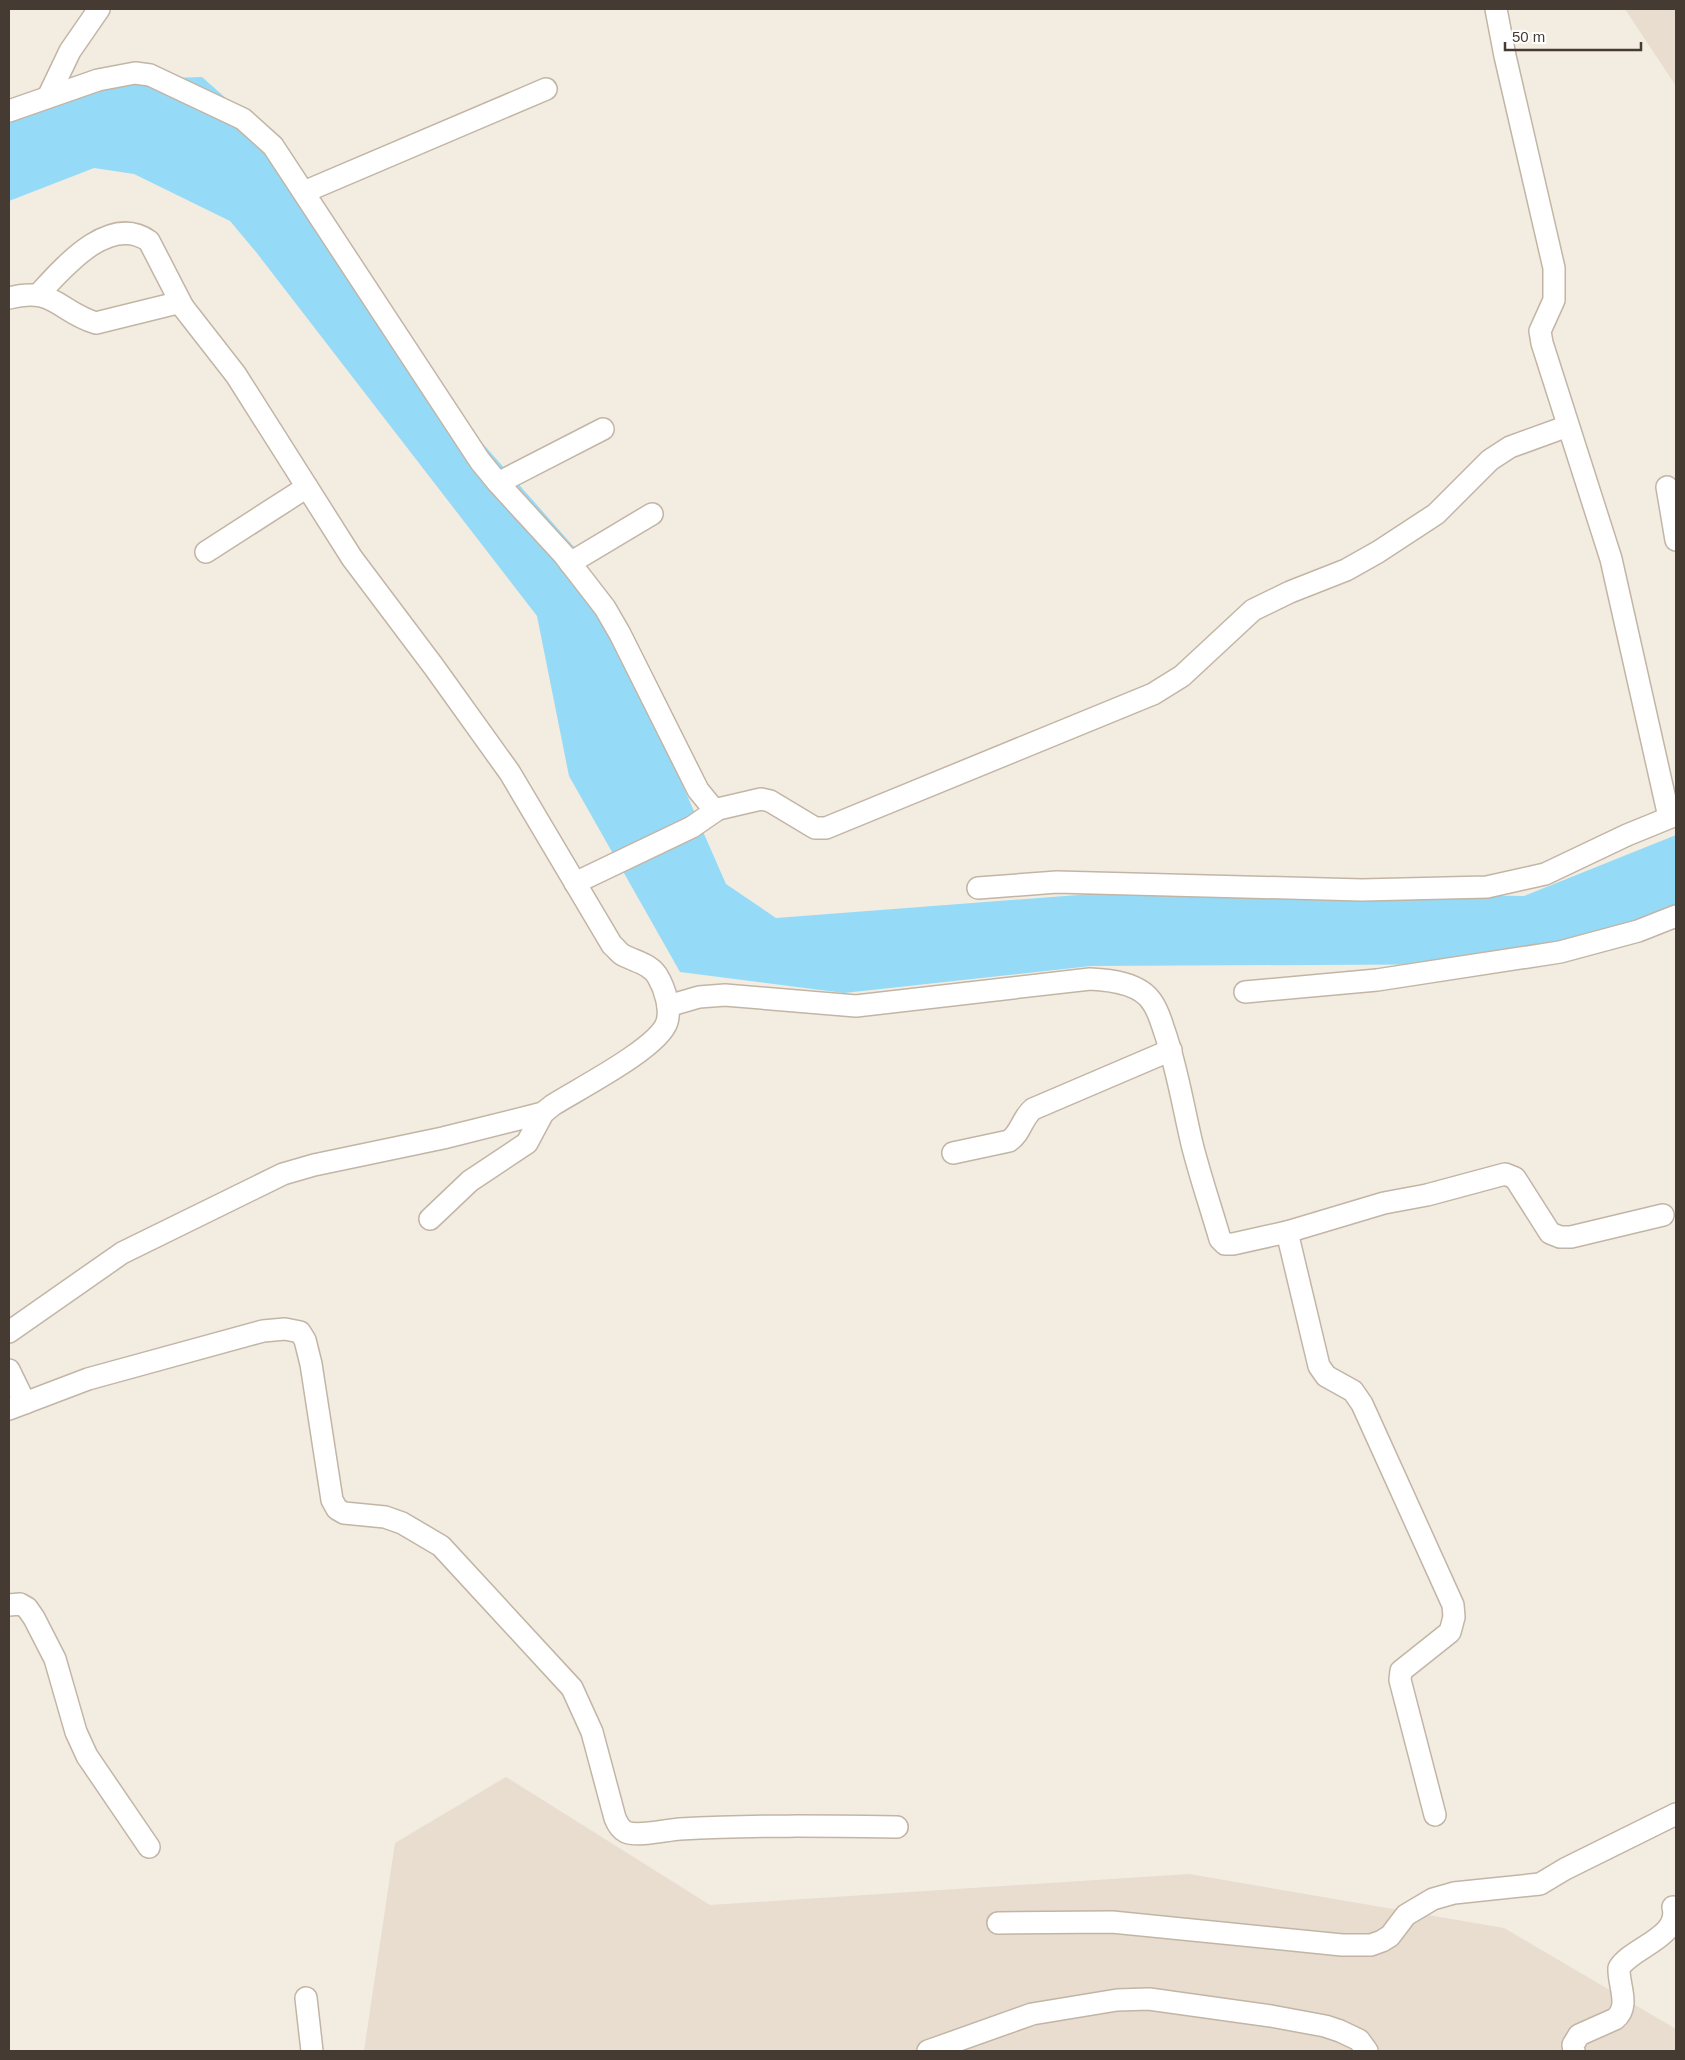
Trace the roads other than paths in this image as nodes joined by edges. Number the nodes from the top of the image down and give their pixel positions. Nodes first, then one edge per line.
1 (99, 9) edge
2 (1496, 9) edge
3 (546, 89) dead end
4 (48, 97) junction
5 (9, 111) edge
6 (304, 192) junction
7 (38, 295) junction
8 (9, 298) edge
9 (183, 306) junction
10 (1568, 426) junction
11 (602, 429) dead end
12 (498, 483) junction
13 (307, 487) junction
14 (1667, 487) dead end
15 (652, 514) dead end
16 (1676, 540) edge
17 (206, 552) dead end
18 (570, 563) junction
19 (718, 809) junction
20 (1673, 816) edge
21 (575, 883) junction
22 (978, 888) dead end
23 (1676, 916) edge
24 (1245, 992) dead end
25 (668, 1006) junction
26 (1171, 1050) junction
27 (543, 1113) junction
28 (953, 1153) dead end
29 (1663, 1215) dead end
30 (430, 1219) dead end
31 (1287, 1232) junction
32 (9, 1332) edge
33 (9, 1370) edge
34 (17, 1406) edge
35 (9, 1605) edge
36 (1676, 1814) edge
37 (1436, 1815) dead end
38 (897, 1828) dead end
39 (149, 1847) dead end
40 (1673, 1907) dead end
41 (998, 1923) dead end
42 (306, 1998) dead end
43 (312, 2051) edge
44 (928, 2051) edge
45 (1367, 2051) edge
46 (1574, 2051) edge

1 - 4 street
2 - 10 street
3 - 6 street
4 - 5 street
4 - 6 street
6 - 12 street
7 - 8 street
7 - 9 street
7 - 9 street
9 - 13 street
10 - 19 street
10 - 20 street
11 - 12 street
12 - 18 street
13 - 17 street
13 - 21 street
14 - 16 street
15 - 18 street
18 - 19 street
19 - 21 street
20 - 22 street
21 - 25 street
23 - 24 street
25 - 26 street
25 - 27 street
26 - 28 street
26 - 31 street
27 - 30 street
27 - 32 street
29 - 31 street
31 - 37 street
33 - 34 street
34 - 38 street
35 - 39 street
36 - 41 street
40 - 46 street
42 - 43 street
44 - 45 street

